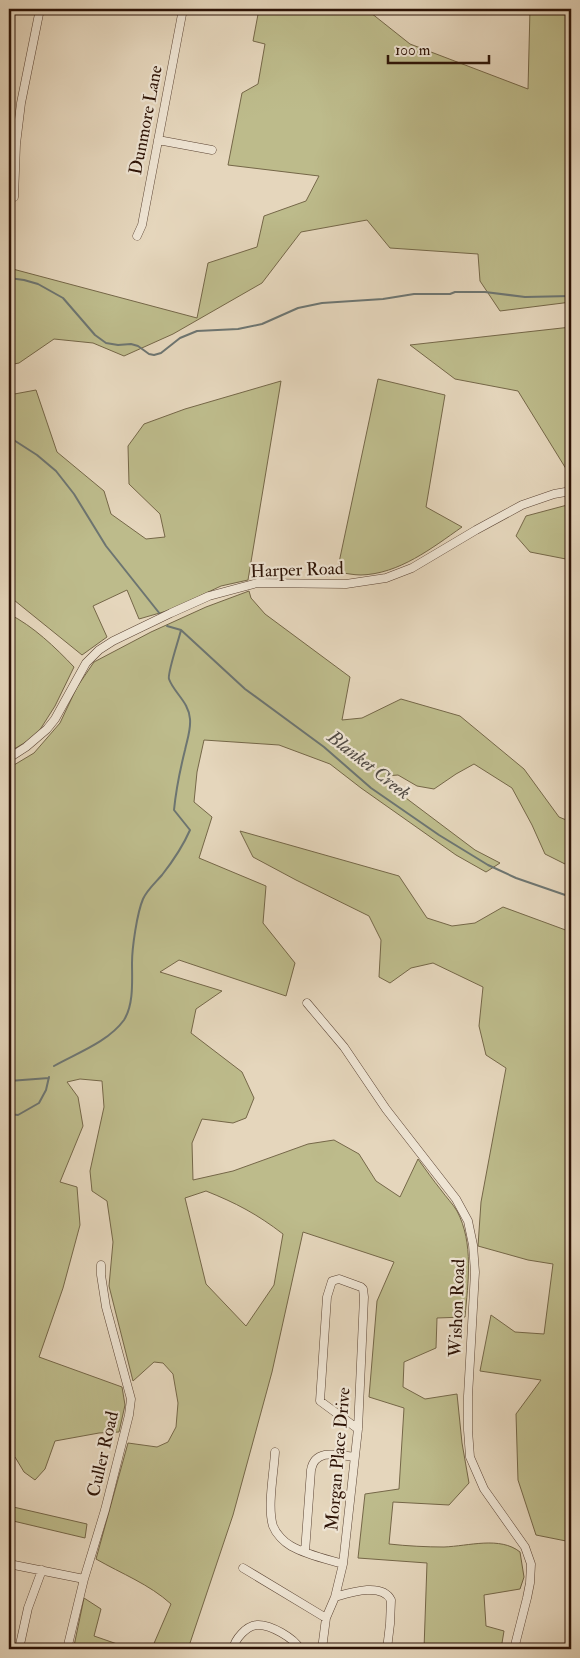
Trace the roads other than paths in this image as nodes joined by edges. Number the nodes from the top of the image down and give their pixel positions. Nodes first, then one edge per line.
1 (40, 9) edge
2 (183, 9) edge
3 (158, 140) junction
4 (212, 150) dead end
5 (14, 197) dead end
6 (137, 236) dead end
7 (571, 490) edge
8 (9, 758) edge
9 (307, 1003) dead end
10 (101, 1265) dead end
11 (358, 1429) junction
12 (275, 1452) dead end
13 (354, 1457) junction
14 (304, 1552) junction
15 (9, 1564) edge
16 (343, 1564) junction
17 (243, 1568) dead end
18 (42, 1570) junction
19 (84, 1579) junction
20 (334, 1597) junction
21 (326, 1618) junction
22 (19, 1649) edge
23 (67, 1649) edge
24 (233, 1649) edge
25 (300, 1649) edge
26 (322, 1649) edge
27 (387, 1649) edge
28 (514, 1649) edge

1 - 5 street
2 - 3 street, Dunmore Lane
3 - 4 street
3 - 6 street, Dunmore Lane
7 - 8 street, Harper Road
9 - 28 street, Wishon Road
10 - 19 street, Culler Road
11 - 11 street, Morgan Place Drive
11 - 13 street, Morgan Place Drive
12 - 14 street
13 - 14 street
13 - 16 street, Morgan Place Drive
14 - 16 street
15 - 18 street
16 - 20 street, Morgan Place Drive
17 - 21 street
18 - 19 street
18 - 22 street
19 - 23 street, Culler Road
20 - 21 street, Morgan Place Drive
20 - 27 street
21 - 26 street
24 - 25 street

